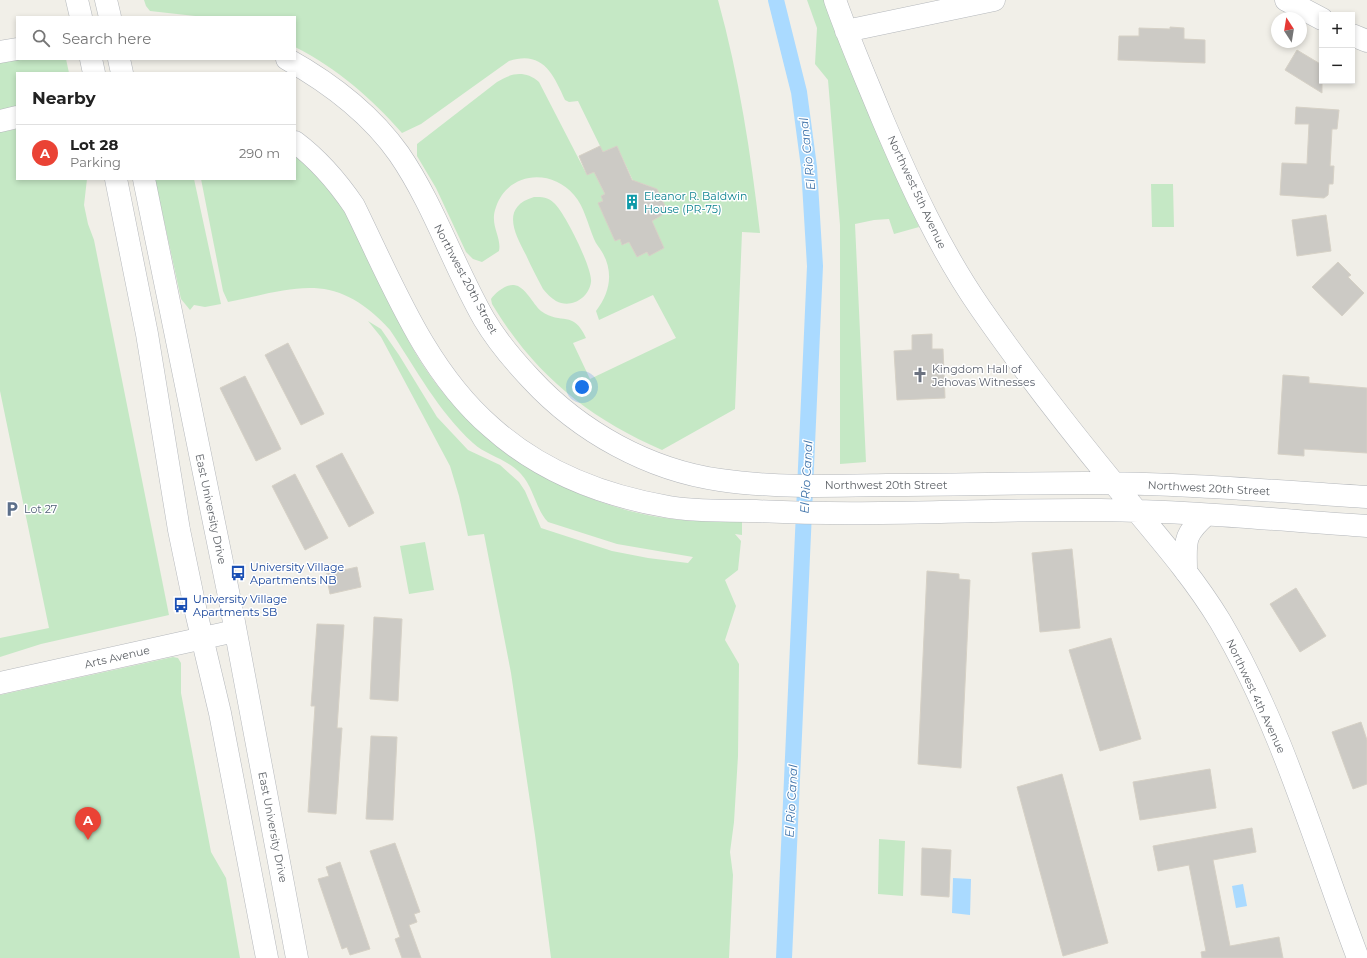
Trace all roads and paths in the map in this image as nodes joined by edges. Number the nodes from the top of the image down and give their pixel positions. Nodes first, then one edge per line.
1 (77, 0) edge
2 (106, 0) edge
3 (835, 0) edge
4 (994, 0) edge
5 (1286, 0) edge
6 (81, 16) edge
7 (110, 16) edge
8 (1319, 17) edge
9 (846, 31) junction
10 (1355, 35) edge
11 (1367, 41) edge
12 (16, 49) edge
13 (0, 52) edge
14 (91, 60) edge
15 (119, 60) edge
16 (290, 60) edge
17 (94, 72) edge
18 (122, 72) edge
19 (16, 117) edge
20 (0, 121) edge
21 (296, 143) edge
22 (116, 180) edge
23 (144, 180) edge
24 (1114, 484) junction
25 (875, 485) junction
26 (1367, 497) edge
27 (1138, 512) junction
28 (875, 513) junction
29 (1206, 515) junction
30 (1367, 526) edge
31 (1186, 572) junction
32 (235, 631) junction
33 (202, 638) junction
34 (0, 683) edge
35 (267, 958) edge
36 (297, 958) edge
37 (1358, 958) edge

1 - 6 street
2 - 7 street
3 - 9 street, Northwest 5th Avenue
4 - 9 street
5 - 8 street
9 - 24 street, Northwest 5th Avenue
10 - 11 street
12 - 13 street
14 - 17 street
15 - 18 street
16 - 25 street, Northwest 20th Street
19 - 20 street
21 - 28 street
22 - 33 street
23 - 32 street, East University Drive
24 - 25 street, Northwest 20th Street
24 - 26 street, Northwest 20th Street
24 - 27 street, Northwest 4th Avenue
25 - 28 street
27 - 28 street
27 - 29 street
27 - 31 street, Northwest 4th Avenue
29 - 30 street
29 - 31 street
31 - 37 street, Northwest 4th Avenue
32 - 33 street, Arts Avenue
32 - 36 street, East University Drive
33 - 34 street, Arts Avenue
33 - 35 street

